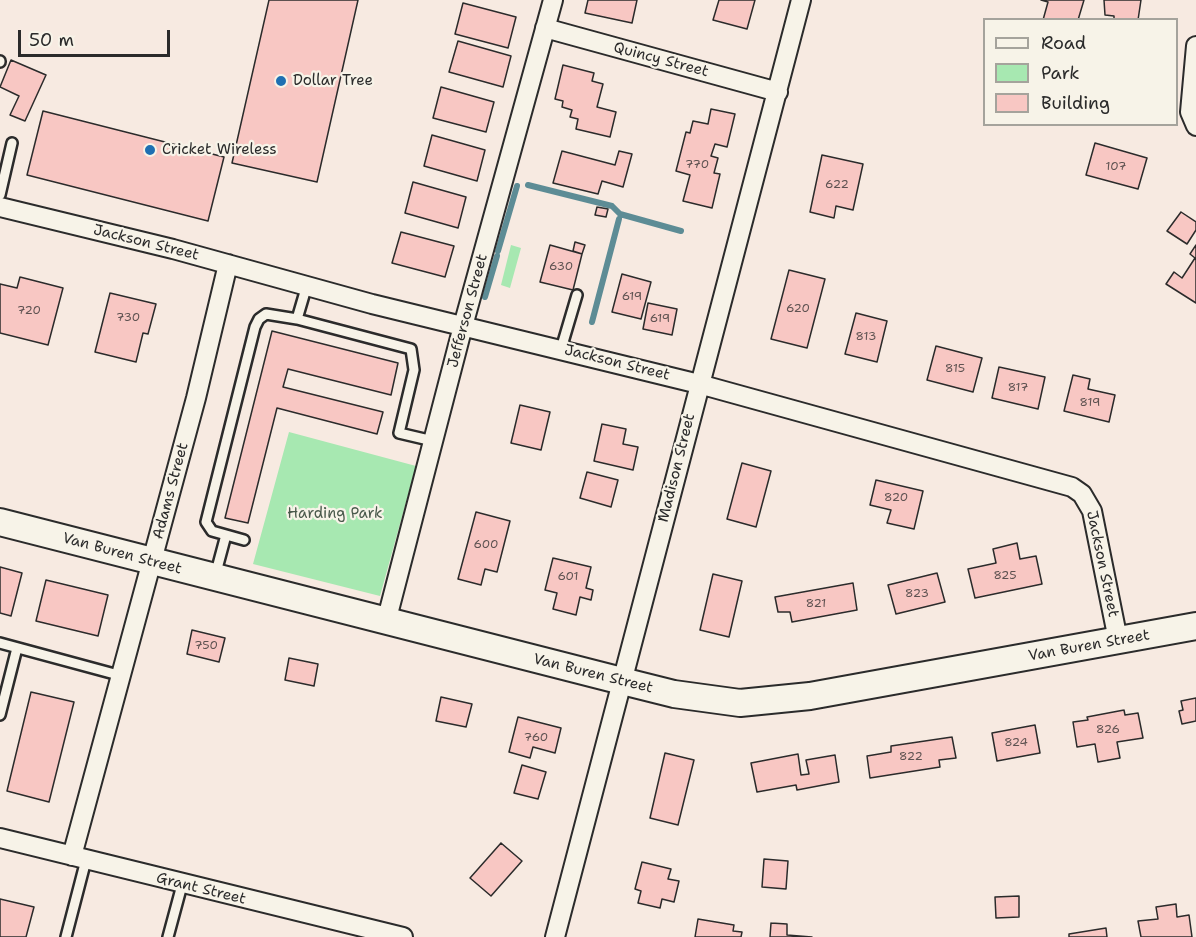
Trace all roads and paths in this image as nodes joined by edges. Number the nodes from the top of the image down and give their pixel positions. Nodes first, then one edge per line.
1 (553, 0) edge
2 (801, 0) edge
3 (545, 28) junction
4 (1196, 46) edge
5 (778, 92) junction
6 (1196, 126) edge
7 (12, 143) dead end
8 (0, 195) edge
9 (0, 207) edge
10 (228, 264) junction
11 (307, 285) junction
12 (577, 295) dead end
13 (297, 319) junction
14 (463, 326) junction
15 (561, 349) junction
16 (699, 384) junction
17 (433, 441) junction
18 (0, 522) edge
19 (226, 535) junction
20 (244, 540) dead end
21 (153, 561) junction
22 (214, 578) junction
23 (386, 622) junction
24 (1196, 627) edge
25 (1118, 640) junction
26 (0, 644) edge
27 (17, 648) junction
28 (122, 676) junction
29 (622, 681) junction
30 (0, 715) edge
31 (0, 838) edge
32 (79, 858) junction
33 (182, 885) junction
34 (66, 937) edge
35 (168, 937) edge
36 (403, 937) edge
37 (555, 937) edge

1 - 3 street, Jefferson Street
2 - 5 street, Madison Street
3 - 5 street, Quincy Street
3 - 14 street, Jefferson Street
4 - 6 street
5 - 16 street, Madison Street
7 - 8 lane
9 - 10 street, Jackson Street
10 - 11 street, Jackson Street
10 - 21 street, Adams Street
11 - 13 lane
11 - 14 street, Jackson Street
12 - 15 lane
13 - 17 lane
13 - 19 lane
14 - 15 street, Jackson Street
14 - 17 street, Jefferson Street
15 - 16 street, Jackson Street
16 - 25 street, Jackson Street
16 - 29 street, Madison Street
17 - 23 street, Jefferson Street
18 - 21 street, Van Buren Street
19 - 20 lane
19 - 22 lane
21 - 22 street, Van Buren Street
21 - 28 street, Adams Street
22 - 23 street, Van Buren Street
23 - 29 street, Van Buren Street
24 - 25 street, Van Buren Street
25 - 29 street, Van Buren Street
26 - 27 lane
27 - 28 lane
27 - 30 lane
28 - 32 street, Adams Street
29 - 37 street, Madison Street
31 - 32 street, Grant Street
32 - 33 street, Grant Street
32 - 34 lane
33 - 35 lane
33 - 36 street, Grant Street

